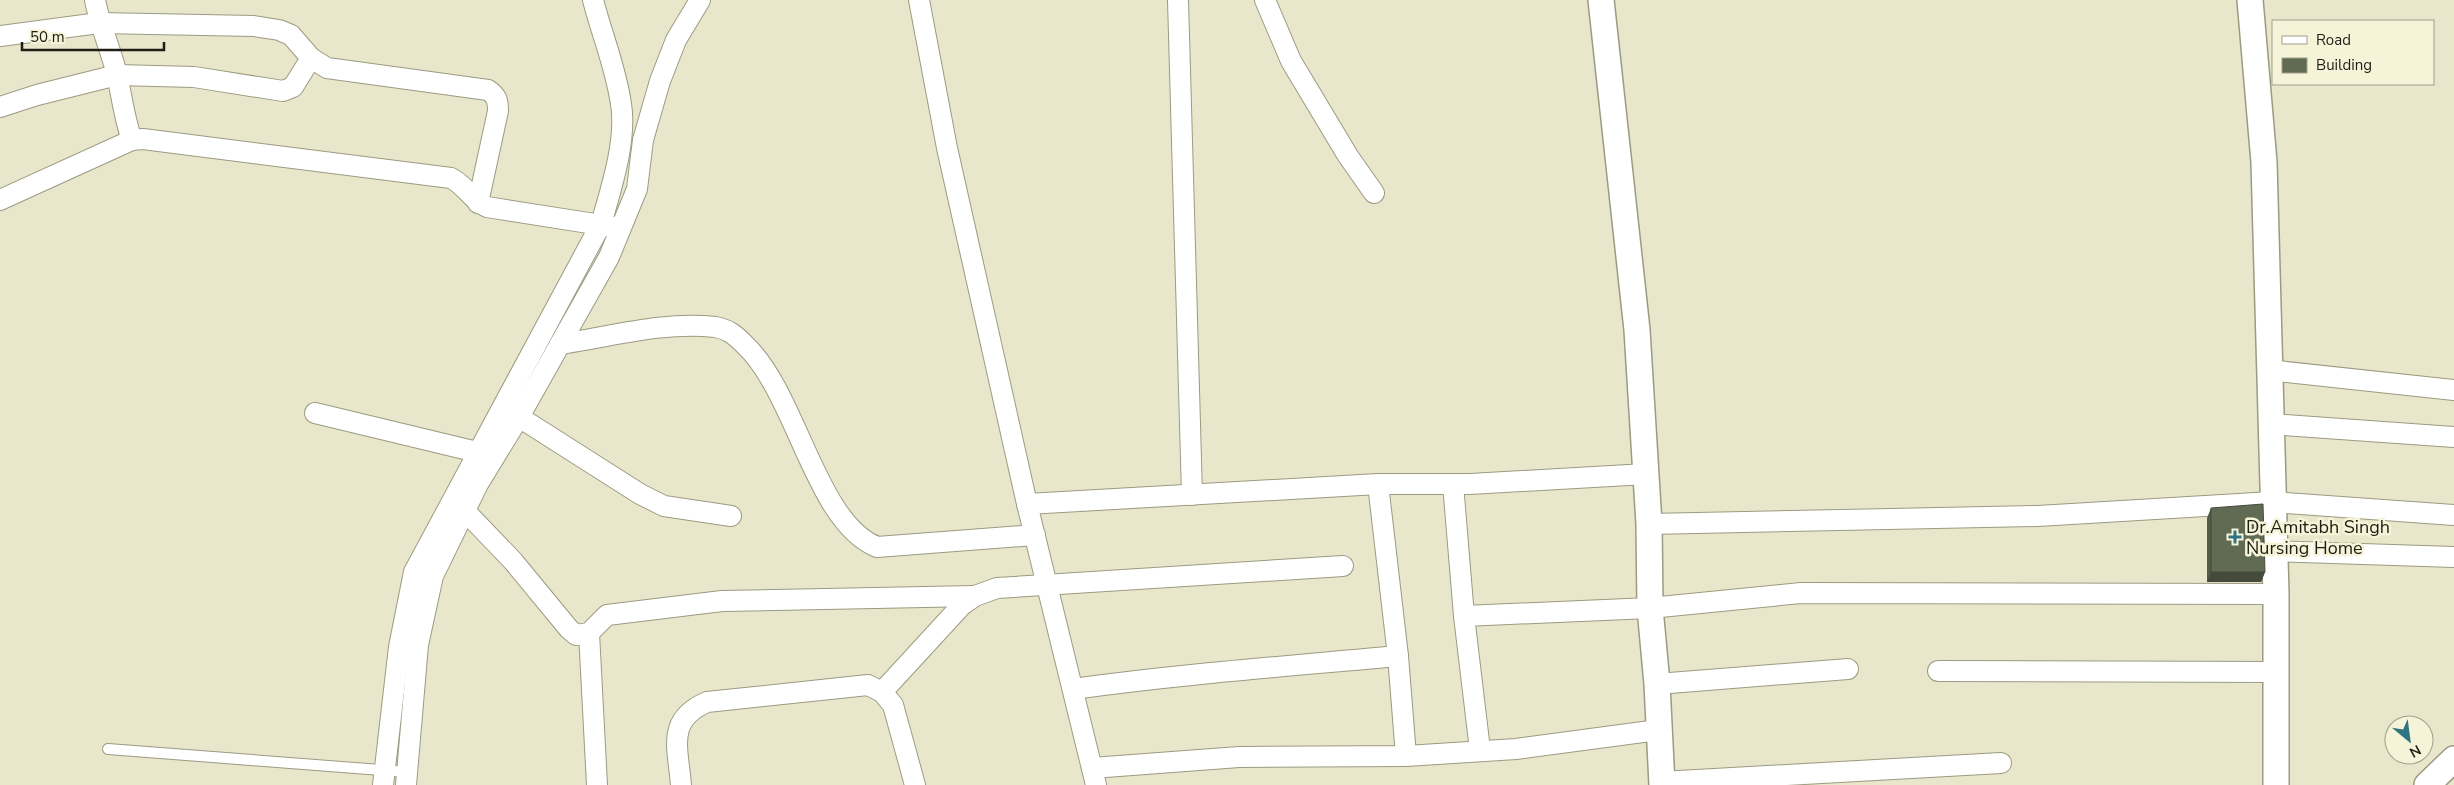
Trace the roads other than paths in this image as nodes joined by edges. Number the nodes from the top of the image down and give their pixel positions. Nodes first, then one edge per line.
1 (95, 0) edge
2 (593, 0) edge
3 (700, 0) edge
4 (919, 0) edge
5 (1178, 0) edge
6 (1265, 0) edge
7 (1601, 0) edge
8 (2250, 0) edge
9 (99, 23) junction
10 (0, 36) edge
11 (311, 58) junction
12 (117, 75) junction
13 (0, 107) edge
14 (132, 140) junction
15 (1374, 193) dead end
16 (0, 200) edge
17 (478, 202) junction
18 (601, 224) junction
19 (621, 228) junction
20 (560, 344) junction
21 (2268, 370) junction
22 (2454, 390) edge
23 (314, 413) dead end
24 (519, 417) junction
25 (2270, 424) junction
26 (2454, 437) edge
27 (477, 452) junction
28 (1646, 474) junction
29 (1378, 484) junction
30 (1453, 484) junction
31 (1192, 495) junction
32 (2272, 502) junction
33 (1027, 504) junction
34 (465, 511) junction
35 (2454, 515) edge
36 (731, 516) dead end
37 (1649, 524) junction
38 (1034, 535) junction
39 (2274, 551) junction
40 (2454, 557) edge
41 (1343, 566) dead end
42 (1047, 584) junction
43 (2276, 594) junction
44 (975, 596) junction
45 (1650, 608) junction
46 (1464, 616) junction
47 (589, 633) junction
48 (1398, 656) junction
49 (1848, 669) dead end
50 (1938, 671) dead end
51 (2277, 672) junction
52 (1657, 684) junction
53 (1072, 689) junction
54 (882, 692) junction
55 (1658, 730) junction
56 (108, 749) dead end
57 (1480, 750) junction
58 (1406, 756) junction
59 (2454, 759) edge
60 (2001, 763) dead end
61 (1094, 776) edge
62 (384, 777) edge
63 (407, 778) edge
64 (1662, 784) edge
65 (597, 785) edge
66 (682, 785) edge
67 (915, 785) edge
68 (2276, 785) edge
69 (2427, 785) edge

1 - 9 street
2 - 18 street
3 - 19 street
4 - 33 street
5 - 31 street
6 - 15 street
7 - 28 street
8 - 21 street
9 - 10 street
9 - 11 street
9 - 12 street
11 - 12 street
11 - 17 street
12 - 13 street
12 - 14 street
14 - 16 street
14 - 17 street
17 - 18 street
18 - 19 street
18 - 27 street
19 - 20 street
20 - 24 street
20 - 38 street
21 - 22 street
21 - 25 street
23 - 27 street
24 - 34 street
24 - 36 street
25 - 26 street
25 - 32 street
27 - 62 street
28 - 30 street
28 - 37 street
29 - 30 street
29 - 31 street
29 - 48 street
30 - 46 street
31 - 33 street
32 - 35 street
32 - 37 street
32 - 39 street
33 - 38 street
34 - 47 street
34 - 63 street
37 - 45 street
38 - 42 street
39 - 40 street
39 - 43 street
41 - 42 street
42 - 44 street
42 - 53 street
43 - 45 street
43 - 51 street
44 - 47 street
44 - 54 street
45 - 46 street
45 - 52 street
46 - 57 street
47 - 65 street
48 - 53 street
48 - 58 street
49 - 52 street
50 - 51 street
51 - 68 street
52 - 55 street
53 - 61 street
54 - 66 street
54 - 67 street
55 - 57 street
55 - 64 street
56 - 62 lane
57 - 58 street
58 - 61 street
59 - 69 street
60 - 64 street
62 - 63 lane

